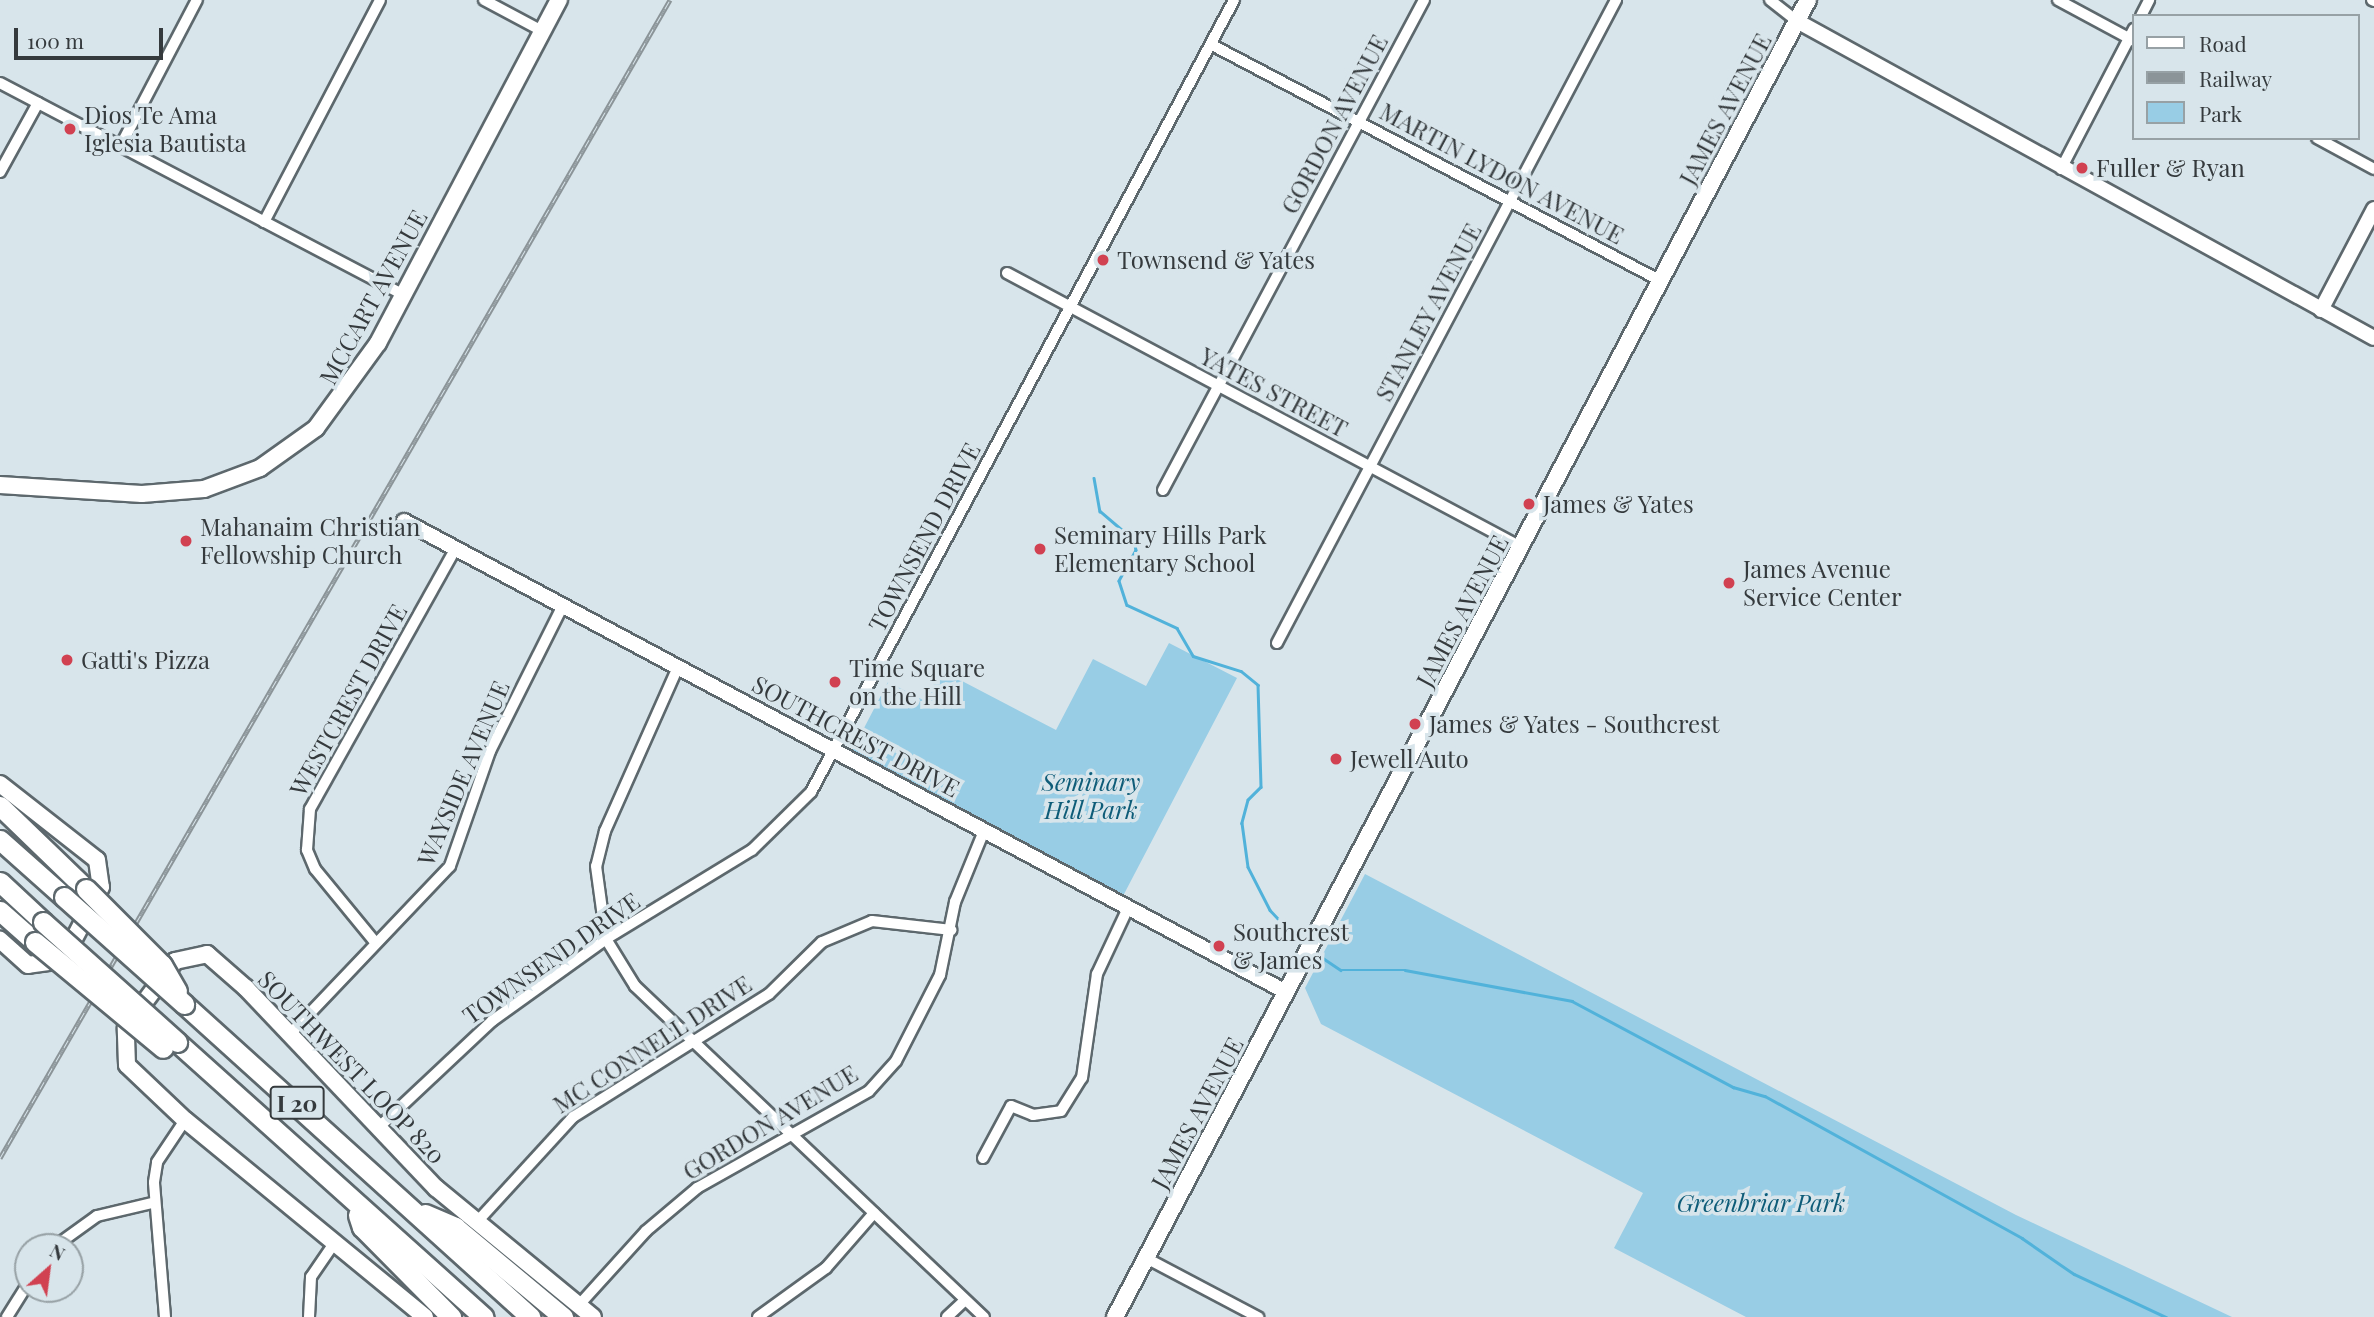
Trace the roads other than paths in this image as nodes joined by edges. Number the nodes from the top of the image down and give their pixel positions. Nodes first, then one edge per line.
1 (197, 0) edge
2 (380, 0) edge
3 (484, 0) edge
4 (559, 0) edge
5 (1234, 0) edge
6 (1424, 0) edge
7 (1616, 0) edge
8 (1770, 0) edge
9 (1808, 0) edge
10 (2058, 0) edge
11 (1797, 20) junction
12 (542, 31) junction
13 (2132, 36) edge
14 (2132, 38) edge
15 (1212, 45) junction
16 (0, 83) edge
17 (38, 103) junction
18 (1360, 121) junction
19 (2321, 140) edge
20 (120, 146) junction
21 (2061, 169) junction
22 (2374, 169) edge
23 (0, 172) edge
24 (1510, 202) junction
25 (2374, 209) edge
26 (264, 222) junction
27 (1007, 273) dead end
28 (1661, 281) junction
29 (402, 294) junction
30 (1069, 306) junction
31 (2321, 310) junction
32 (2374, 338) edge
33 (1218, 386) junction
34 (1370, 466) junction
35 (0, 485) edge
36 (1163, 490) dead end
37 (404, 521) dead end
38 (1521, 547) junction
39 (456, 548) junction
40 (563, 605) junction
41 (1277, 643) dead end
42 (678, 667) junction
43 (834, 750) junction
44 (0, 784) edge
45 (0, 806) edge
46 (985, 831) junction
47 (0, 839) edge
48 (0, 882) edge
49 (1128, 908) junction
50 (0, 911) edge
51 (951, 930) junction
52 (607, 939) junction
53 (0, 940) edge
54 (375, 942) junction
55 (1286, 992) junction
56 (184, 1004) junction
57 (292, 1032) junction
58 (696, 1044) junction
59 (170, 1045) junction
60 (184, 1120) junction
61 (377, 1129) junction
62 (794, 1135) junction
63 (983, 1158) dead end
64 (152, 1203) junction
65 (354, 1204) junction
66 (407, 1205) junction
67 (874, 1213) junction
68 (476, 1223) junction
69 (73, 1233) edge
70 (335, 1242) junction
71 (1146, 1258) junction
72 (965, 1300) junction
73 (571, 1311) edge
74 (165, 1317) edge
75 (309, 1317) edge
76 (425, 1317) edge
77 (451, 1317) edge
78 (484, 1317) edge
79 (531, 1317) edge
80 (593, 1317) edge
81 (758, 1317) edge
82 (947, 1317) edge
83 (984, 1317) edge
84 (1115, 1317) edge
85 (1258, 1317) edge

1 - 20 street
2 - 26 street
3 - 12 street
4 - 12 main road, MCCART AVENUE
5 - 15 street, TOWNSEND DRIVE
6 - 18 street, GORDON AVENUE
7 - 24 street, STANLEY AVENUE
8 - 11 street
9 - 11 main road, JAMES AVENUE
10 - 13 street
11 - 21 street
11 - 28 main road, JAMES AVENUE
12 - 29 main road, MCCART AVENUE
14 - 21 street
15 - 18 street, MARTIN LYDON AVENUE
15 - 30 street, TOWNSEND DRIVE
16 - 17 street
17 - 20 street
17 - 23 street
18 - 24 street, MARTIN LYDON AVENUE
18 - 33 street, GORDON AVENUE
19 - 22 street
20 - 26 street
21 - 31 street
24 - 28 street, MARTIN LYDON AVENUE
24 - 34 street, STANLEY AVENUE
25 - 31 street
26 - 29 street
27 - 30 street, YATES STREET
28 - 38 main road, JAMES AVENUE
29 - 35 main road, MCCART AVENUE
30 - 33 street, YATES STREET
30 - 43 street, TOWNSEND DRIVE
31 - 32 street
33 - 34 street, YATES STREET
33 - 36 street, GORDON AVENUE
34 - 38 street, YATES STREET
34 - 41 street, STANLEY AVENUE
37 - 39 street, SOUTHCREST DRIVE
38 - 55 main road, JAMES AVENUE
39 - 40 street, SOUTHCREST DRIVE
39 - 54 street, WESTCREST DRIVE
40 - 42 street, SOUTHCREST DRIVE
40 - 54 street, WAYSIDE AVENUE
42 - 43 street, SOUTHCREST DRIVE
42 - 52 street
43 - 46 street, SOUTHCREST DRIVE
43 - 52 street, TOWNSEND DRIVE
44 - 53 main road
45 - 56 highway, bridge
46 - 49 street, SOUTHCREST DRIVE
46 - 51 street, GORDON AVENUE
47 - 56 highway, I 20, bridge
48 - 59 highway, I 20, bridge
49 - 55 street, SOUTHCREST DRIVE
49 - 63 street
50 - 59 highway, bridge
51 - 58 street, MC CONNELL DRIVE
51 - 62 street, GORDON AVENUE
52 - 58 street
52 - 61 street, TOWNSEND DRIVE
54 - 57 street, WAYSIDE AVENUE
55 - 71 main road, JAMES AVENUE
56 - 66 highway, I 20
57 - 60 main road, SOUTHWEST LOOP 820
57 - 61 main road, SOUTHWEST LOOP 820
58 - 62 street
58 - 68 street, MC CONNELL DRIVE
59 - 65 highway, I 20
60 - 64 street
60 - 70 main road, SOUTHWEST LOOP 820
61 - 68 main road, SOUTHWEST LOOP 820
62 - 67 street
62 - 73 street, GORDON AVENUE
64 - 69 street
64 - 74 street
65 - 77 highway
65 - 78 highway, I 20
66 - 73 highway
66 - 79 highway, I 20
67 - 72 street
67 - 81 street
68 - 73 main road, SOUTHWEST LOOP 820
70 - 75 street
70 - 76 main road, SOUTHWEST LOOP 820
71 - 84 main road, JAMES AVENUE
71 - 85 street
72 - 82 street
72 - 83 street
73 - 80 main road, SOUTHWEST LOOP 820

